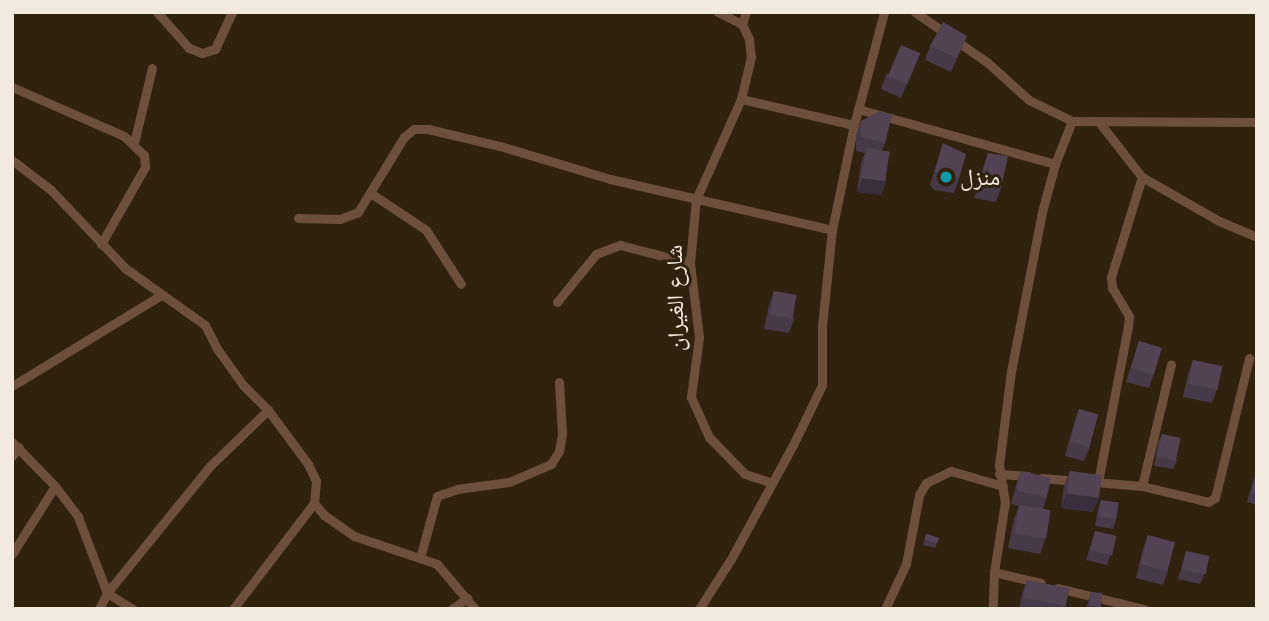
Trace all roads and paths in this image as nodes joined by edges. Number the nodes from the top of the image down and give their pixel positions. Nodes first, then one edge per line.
1 (157, 12) edge
2 (232, 12) edge
3 (718, 12) edge
4 (746, 12) edge
5 (884, 12) edge
6 (915, 12) edge
7 (742, 24) junction
8 (152, 68) dead end
9 (12, 88) edge
10 (741, 99) junction
11 (858, 110) junction
12 (1072, 121) junction
13 (1099, 122) junction
14 (1257, 122) edge
15 (854, 125) junction
16 (134, 143) junction
17 (12, 160) edge
18 (1055, 164) junction
19 (1142, 177) junction
20 (372, 194) junction
21 (696, 199) junction
22 (298, 218) dead end
23 (832, 230) junction
24 (1257, 237) edge
25 (101, 244) junction
26 (690, 263) junction
27 (461, 284) dead end
28 (162, 295) junction
29 (556, 302) dead end
30 (1249, 358) dead end
31 (1171, 364) dead end
32 (559, 382) dead end
33 (12, 386) edge
34 (268, 410) junction
35 (15, 445) edge
36 (12, 456) edge
37 (999, 474) junction
38 (1097, 482) junction
39 (772, 483) junction
40 (55, 486) junction
41 (1003, 486) junction
42 (1142, 486) junction
43 (314, 503) junction
44 (12, 554) edge
45 (420, 558) junction
46 (993, 572) junction
47 (107, 593) junction
48 (467, 598) junction
49 (99, 609) edge
50 (134, 609) edge
51 (233, 609) edge
52 (452, 609) edge
53 (475, 609) edge
54 (699, 609) edge
55 (885, 609) edge
56 (993, 609) edge
57 (1144, 609) edge

1 - 2 street
3 - 7 street
4 - 7 street
5 - 11 street
6 - 12 street
7 - 10 street, شارع الغيران
8 - 16 street
9 - 16 street
10 - 15 street
10 - 21 street, شارع الغيران
11 - 15 street
11 - 18 street
12 - 13 street
12 - 18 street
13 - 14 street
13 - 19 street
15 - 23 street
16 - 25 street
17 - 25 street
18 - 37 street
19 - 24 street
19 - 38 street
20 - 21 street
20 - 22 street
20 - 27 street
21 - 23 street
21 - 26 street, شارع الغيران
23 - 39 street
25 - 28 street
26 - 29 street
26 - 39 street, شارع الغيران
28 - 33 street
28 - 34 street
30 - 42 street
31 - 42 street
32 - 45 street
34 - 43 street
34 - 47 street
35 - 36 street
35 - 40 street
37 - 38 street
37 - 41 street
38 - 42 street
39 - 54 street
40 - 44 street
40 - 47 street
41 - 46 street
41 - 55 street
43 - 45 street
43 - 51 street
45 - 48 street
46 - 56 street
46 - 57 street
47 - 49 street
47 - 50 street
48 - 52 street
48 - 53 street

